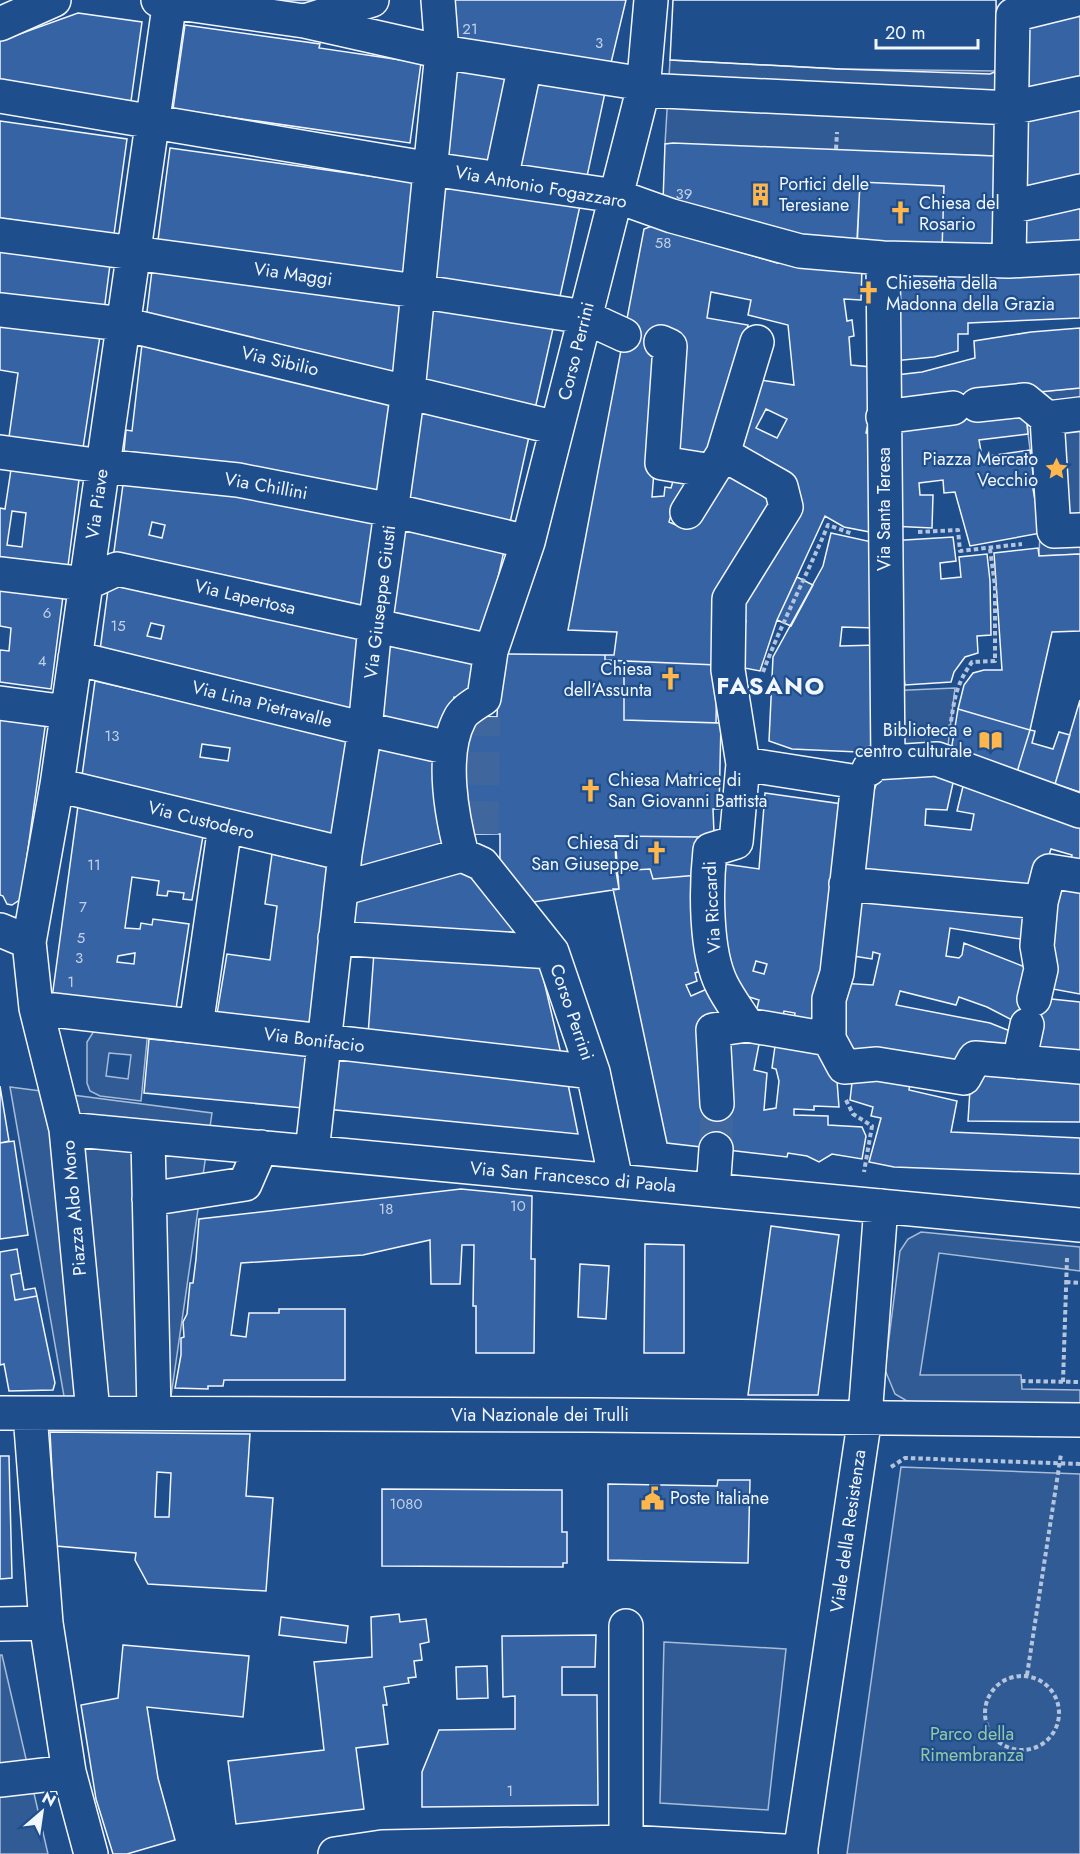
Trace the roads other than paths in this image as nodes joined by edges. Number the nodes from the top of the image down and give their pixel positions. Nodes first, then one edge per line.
1 (54, 0) edge
2 (372, 0) edge
3 (438, 0) edge
4 (651, 0) edge
5 (1074, 0) edge
6 (166, 1) edge
7 (304, 21) junction
8 (0, 24) edge
9 (442, 52) junction
10 (525, 65) junction
11 (643, 87) junction
12 (1080, 93) edge
13 (0, 96) edge
14 (1011, 108) junction
15 (152, 121) junction
16 (431, 169) junction
17 (501, 179) junction
18 (1080, 191) edge
19 (616, 196) junction
20 (1010, 207) junction
21 (0, 235) edge
22 (133, 251) junction
23 (1080, 257) edge
24 (883, 258) junction
25 (1010, 261) junction
26 (417, 291) junction
27 (0, 309) edge
28 (585, 317) junction
29 (123, 324) junction
30 (624, 335) dead end
31 (661, 342) dead end
32 (758, 342) dead end
33 (408, 391) junction
34 (1080, 414) edge
35 (883, 417) junction
36 (1047, 418) junction
37 (557, 428) junction
38 (0, 452) edge
39 (717, 462) junction
40 (102, 466) junction
41 (392, 510) junction
42 (687, 512) dead end
43 (1067, 531) edge
44 (528, 542) junction
45 (0, 574) edge
46 (85, 584) junction
47 (375, 626) junction
48 (491, 651) junction
49 (75, 658) junction
50 (0, 703) edge
51 (67, 712) junction
52 (364, 729) junction
53 (450, 748) junction
54 (888, 761) junction
55 (743, 764) junction
56 (858, 782) junction
57 (57, 785) junction
58 (1080, 811) edge
59 (225, 826) junction
60 (476, 851) junction
61 (345, 854) junction
62 (1080, 876) edge
63 (846, 884) junction
64 (341, 889) junction
65 (1041, 902) junction
66 (15, 936) edge
67 (335, 939) junction
68 (552, 952) junction
69 (36, 1008) junction
70 (747, 1025) junction
71 (196, 1026) junction
72 (829, 1039) junction
73 (325, 1042) junction
74 (1018, 1062) junction
75 (1080, 1067) edge
76 (593, 1072) junction
77 (717, 1104) tunnel mouth
78 (66, 1129) junction
79 (148, 1138) junction
80 (261, 1147) junction
81 (716, 1149) tunnel mouth
82 (312, 1152) junction
83 (616, 1181) junction
84 (713, 1190) junction
85 (149, 1199) junction
86 (881, 1206) junction
87 (1080, 1226) edge
88 (93, 1412) junction
89 (154, 1412) junction
90 (15, 1413) edge
91 (865, 1416) junction
92 (1080, 1420) edge
93 (46, 1623) junction
94 (0, 1624) edge
95 (626, 1626) dead end
96 (69, 1772) junction
97 (0, 1780) edge
98 (626, 1848) edge
99 (800, 1853) edge
100 (91, 1854) edge
101 (334, 1854) edge

1 - 8 street
2 - 7 street
3 - 9 street, Via Giuseppe Giusti
4 - 11 street, Corso Perrini
5 - 14 street
6 - 7 street
6 - 15 street, Via Piave
7 - 9 street
9 - 10 street
9 - 16 street, Via Giuseppe Giusti
10 - 11 street
10 - 17 street
11 - 14 street
11 - 19 street, Corso Perrini
12 - 14 street
13 - 15 street, Via Antonio Fogazzaro
14 - 20 street
15 - 16 street, Via Antonio Fogazzaro
15 - 22 street, Via Piave
16 - 17 street, Via Antonio Fogazzaro
16 - 26 street, Via Giuseppe Giusti
17 - 19 street, Via Antonio Fogazzaro
18 - 20 street
19 - 24 street, Via Antonio Fogazzaro
19 - 28 street, Corso Perrini
20 - 25 street
21 - 22 street, Via Maggi
22 - 26 street, Via Maggi
22 - 29 street, Via Piave
23 - 25 street, Via Antonio Fogazzaro
24 - 25 street, Via Antonio Fogazzaro
24 - 35 street, Via Santa Teresa
26 - 28 street, Via Maggi
26 - 33 street, Via Giuseppe Giusti
27 - 29 street, Via Sibilio
28 - 30 street, Via Maggi
28 - 37 street, Corso Perrini
29 - 33 street, Via Sibilio
29 - 40 street, Via Piave
31 - 39 street
32 - 39 street
33 - 37 street, Via Sibilio
33 - 41 street, Via Giuseppe Giusti
34 - 36 street
35 - 36 street
35 - 54 street, Via Santa Teresa
36 - 43 street
37 - 44 street, Corso Perrini
38 - 40 street, Via Chillini
39 - 42 street
39 - 55 street
40 - 41 street, Via Chillini
40 - 46 street, Via Piave
41 - 44 street, Via Chillini
41 - 47 street, Via Giuseppe Giusti
44 - 48 street, Corso Perrini
45 - 46 street
46 - 47 street, Via Lapertosa
46 - 49 street, Via Piave
47 - 48 street, Via Lapertosa
47 - 52 street, Via Giuseppe Giusti
48 - 53 street, Corso Perrini
49 - 51 street, Via Piave
49 - 52 street, Via Lina Pietravalle
50 - 51 street
51 - 57 street, Via Piave
52 - 53 street, Via Lina Pietravalle
52 - 61 street, Via Giuseppe Giusti
53 - 60 street, Corso Perrini
54 - 56 street
54 - 58 street
55 - 56 street
55 - 70 street, Via Riccardi
56 - 63 street
57 - 59 street, Via Custodero
57 - 66 street, Via Piave
59 - 61 street, Via Custodero
59 - 71 street
60 - 64 street
60 - 68 street, Corso Perrini
61 - 64 street, Via Giuseppe Giusti
62 - 65 street
63 - 65 street
63 - 72 street
64 - 67 street, Via Giuseppe Giusti
65 - 74 street
66 - 69 street, Via Piave
67 - 68 street
67 - 73 street, Via Giuseppe Giusti
68 - 76 street, Corso Perrini
69 - 71 street, Via Bonifacio
69 - 78 street, Piazza Aldo Moro
70 - 72 street
70 - 77 street
71 - 73 street, Via Bonifacio
72 - 74 street
73 - 76 street, Via Bonifacio
73 - 82 street, Via Giuseppe Giusti
74 - 75 street
76 - 83 street, Corso Perrini
78 - 79 street, Via San Francesco di Paola
78 - 88 street, Piazza Aldo Moro
79 - 80 street, Via San Francesco di Paola
79 - 85 street
80 - 82 street, Via San Francesco di Paola
80 - 85 street
81 - 84 street
82 - 83 street, Via San Francesco di Paola
83 - 84 street, Via San Francesco di Paola
84 - 86 street, Via San Francesco di Paola
85 - 89 street
86 - 87 street, Via San Francesco di Paola
86 - 91 street, Viale della Resistenza
88 - 89 street, Via Nazionale dei Trulli
88 - 90 street, Via Nazionale dei Trulli
89 - 91 street, Via Nazionale dei Trulli
90 - 93 street
91 - 92 street, Via Nazionale dei Trulli
91 - 99 street, Viale della Resistenza
93 - 94 street
93 - 96 street
95 - 98 street
96 - 97 street
96 - 100 street
98 - 99 street
98 - 101 street

